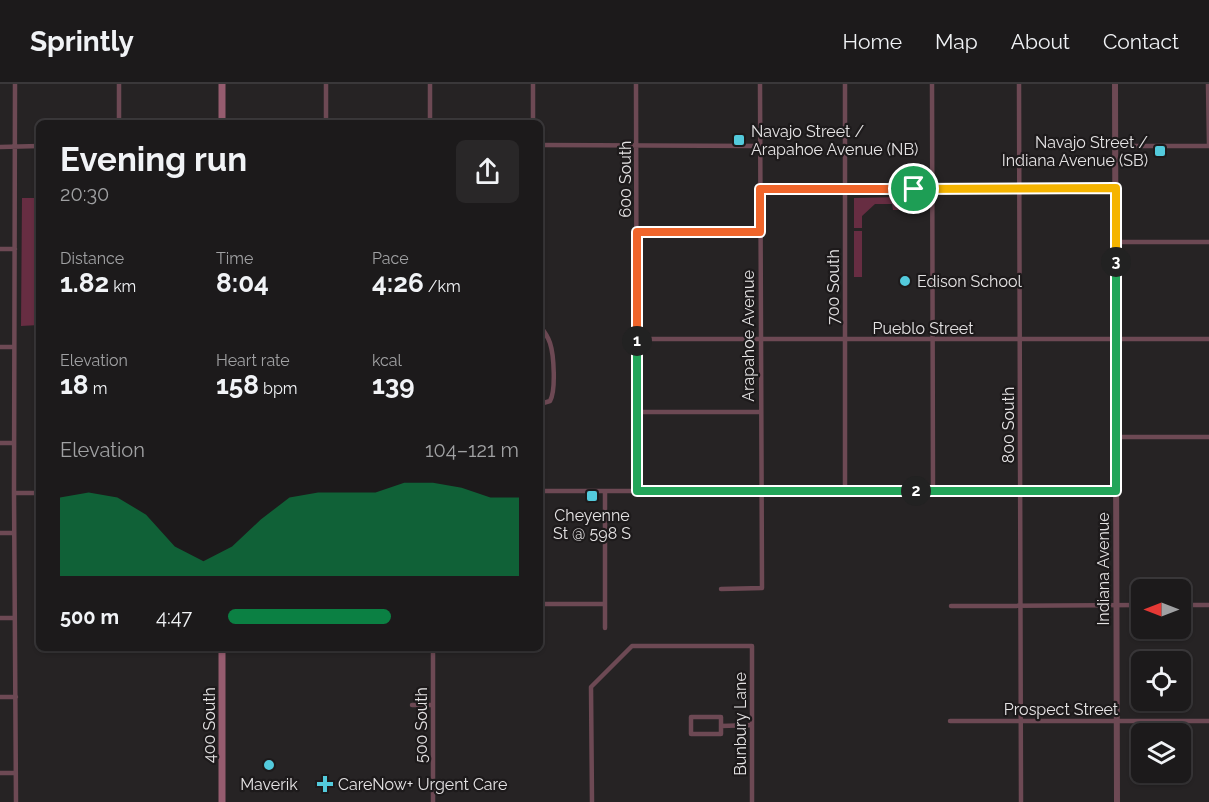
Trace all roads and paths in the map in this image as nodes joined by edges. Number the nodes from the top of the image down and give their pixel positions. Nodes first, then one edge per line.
1 (15, 84) edge
2 (118, 84) edge
3 (222, 84) edge
4 (326, 84) edge
5 (430, 84) edge
6 (533, 84) edge
7 (636, 84) edge
8 (760, 84) edge
9 (845, 84) edge
10 (932, 84) edge
11 (1019, 84) edge
12 (1115, 84) edge
13 (1208, 84) edge
14 (119, 120) edge
15 (222, 120) edge
16 (326, 120) edge
17 (430, 120) edge
18 (533, 120) edge
19 (543, 145) edge
20 (637, 145) junction
21 (1209, 145) edge
22 (15, 146) junction
23 (36, 146) edge
24 (760, 146) junction
25 (1116, 146) junction
26 (0, 147) edge
27 (1019, 188) junction
28 (1116, 188) junction
29 (760, 189) junction
30 (845, 189) junction
31 (932, 189) junction
32 (637, 232) junction
33 (760, 232) junction
34 (1116, 242) junction
35 (1209, 242) edge
36 (0, 249) edge
37 (15, 249) junction
38 (543, 331) edge
39 (637, 339) junction
40 (760, 339) junction
41 (1116, 339) junction
42 (1209, 339) edge
43 (845, 340) junction
44 (933, 340) junction
45 (1020, 340) junction
46 (0, 347) edge
47 (14, 347) junction
48 (543, 403) edge
49 (637, 412) junction
50 (760, 412) junction
51 (1116, 437) junction
52 (1209, 437) edge
53 (0, 443) edge
54 (14, 443) junction
55 (543, 491) edge
56 (605, 491) junction
57 (637, 491) junction
58 (761, 491) junction
59 (845, 491) junction
60 (933, 491) junction
61 (1020, 491) junction
62 (1116, 491) junction
63 (14, 493) junction
64 (36, 493) edge
65 (0, 533) edge
66 (14, 533) junction
67 (721, 589) dead end
68 (543, 604) edge
69 (605, 604) junction
70 (1021, 605) junction
71 (1116, 605) junction
72 (1131, 605) edge
73 (1191, 605) edge
74 (1209, 605) edge
75 (951, 606) dead end
76 (0, 618) edge
77 (14, 618) junction
78 (605, 628) dead end
79 (222, 651) edge
80 (433, 651) edge
81 (0, 697) edge
82 (16, 697) junction
83 (412, 705) dead end
84 (433, 705) junction
85 (950, 721) dead end
86 (1021, 721) junction
87 (1117, 721) junction
88 (1209, 721) edge
89 (721, 726) junction
90 (752, 726) junction
91 (0, 773) edge
92 (16, 773) junction
93 (16, 802) edge
94 (222, 802) edge
95 (433, 802) edge
96 (592, 802) edge
97 (752, 802) edge
98 (1021, 802) edge
99 (1117, 802) edge

1 - 22 street
2 - 14 street
3 - 15 main road
4 - 16 street
5 - 17 street
6 - 18 street
7 - 20 street, 600 South
8 - 24 street, Arapahoe Avenue
9 - 30 street, 700 South
10 - 31 street
11 - 27 street, 800 South
12 - 25 street, Indiana Avenue
13 - 21 street
19 - 20 street
20 - 24 street
20 - 32 street, 600 South
21 - 25 street
22 - 23 street
22 - 26 street
22 - 37 street
24 - 29 street, Arapahoe Avenue
25 - 28 street, Indiana Avenue
27 - 28 street
27 - 31 street
27 - 45 street, 800 South
28 - 34 street, Indiana Avenue
29 - 30 street
29 - 33 street, Arapahoe Avenue
30 - 31 street
30 - 43 street, 700 South
31 - 44 street
32 - 33 street
32 - 39 street, 600 South
33 - 40 street, Arapahoe Avenue
34 - 35 street
34 - 41 street, Indiana Avenue
36 - 37 street
37 - 47 street
38 - 48 street
39 - 40 street, Pueblo Street
39 - 49 street, 600 South
40 - 43 street, Pueblo Street
40 - 50 street, Arapahoe Avenue
41 - 42 street, Pueblo Street
41 - 45 street, Pueblo Street
41 - 51 street, Indiana Avenue
43 - 44 street, Pueblo Street
43 - 59 street, 700 South
44 - 45 street, Pueblo Street
44 - 60 street
45 - 61 street, 800 South
46 - 47 street
47 - 54 street
49 - 50 street
49 - 57 street, 600 South
50 - 58 street, Arapahoe Avenue
51 - 52 street
51 - 62 street, Indiana Avenue
53 - 54 street
54 - 63 street
55 - 56 street
56 - 57 street
56 - 69 street
57 - 58 street
58 - 59 street
58 - 67 street, Arapahoe Avenue
59 - 60 street
60 - 61 street
61 - 62 street
61 - 70 street, 800 South
62 - 71 street, Indiana Avenue
63 - 64 street
63 - 66 street
65 - 66 street
66 - 77 street
68 - 69 street
69 - 78 street
70 - 71 street
70 - 75 street
70 - 86 street, 800 South
71 - 72 street
71 - 87 street, Indiana Avenue
73 - 74 street
76 - 77 street
77 - 82 street
79 - 94 main road, 400 South
80 - 84 street, 500 South
81 - 82 street
82 - 92 street
83 - 84 street
84 - 95 street, 500 South
85 - 86 street, Prospect Street
86 - 87 street, Prospect Street
86 - 98 street, 800 South
87 - 88 street, Prospect Street
87 - 99 street, Indiana Avenue
89 - 89 street
89 - 90 street
90 - 96 street, Bunbury Lane
90 - 97 street, Bunbury Lane
91 - 92 street
92 - 93 street

